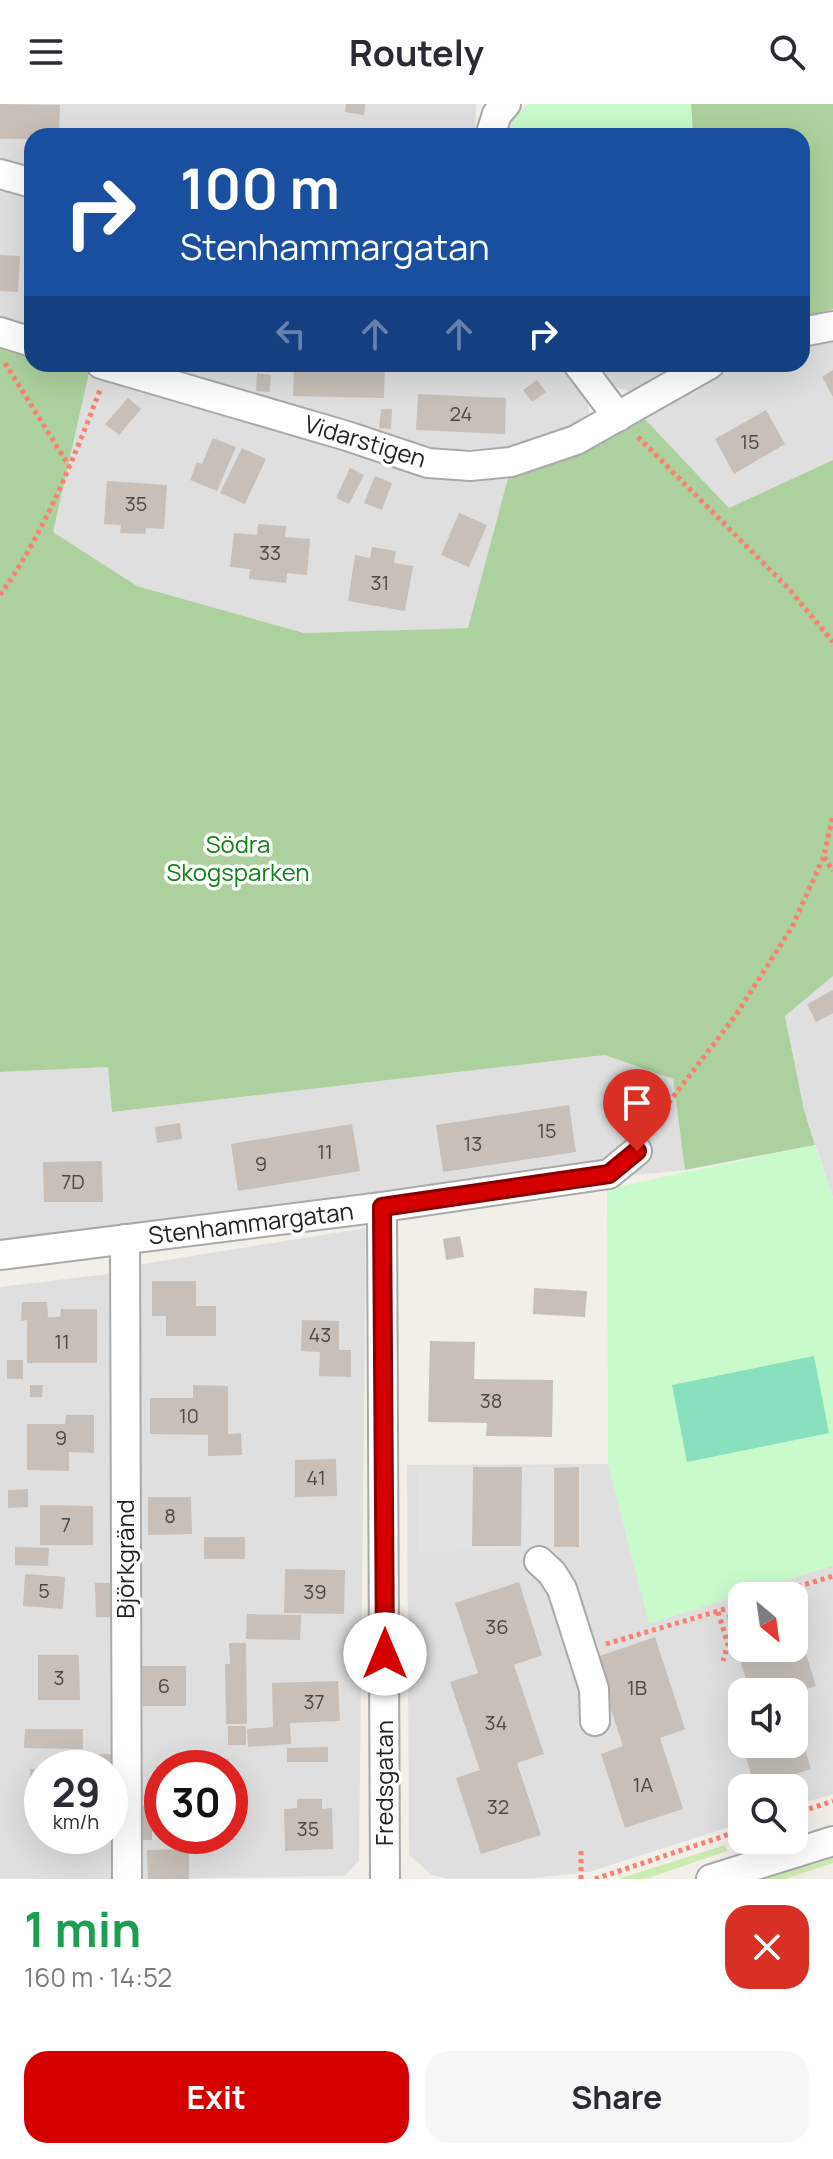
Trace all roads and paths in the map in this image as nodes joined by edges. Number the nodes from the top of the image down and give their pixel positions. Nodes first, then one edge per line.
1 (506, 104) edge
2 (493, 128) edge
3 (0, 174) edge
4 (24, 181) edge
5 (833, 326) edge
6 (810, 330) edge
7 (0, 332) edge
8 (24, 340) edge
9 (0, 355) edge
10 (103, 372) edge
11 (126, 372) edge
12 (584, 372) edge
13 (696, 372) edge
14 (618, 417) junction
15 (70, 467) junction
16 (0, 595) edge
17 (833, 642) edge
18 (833, 815) edge
19 (824, 856) junction
20 (833, 871) edge
21 (637, 1151) joint
22 (382, 1207) junction
23 (125, 1239) junction
24 (0, 1255) edge
25 (539, 1561) dead end
26 (833, 1576) edge
27 (808, 1584) edge
28 (728, 1609) edge
29 (718, 1612) junction
30 (582, 1651) junction
31 (723, 1661) dead end
32 (595, 1721) dead end
33 (833, 1801) edge
34 (808, 1809) edge
35 (728, 1835) edge
36 (833, 1841) edge
37 (581, 1847) dead end
38 (127, 1879) edge
39 (385, 1879) edge
40 (581, 1879) edge
41 (595, 1879) edge
42 (711, 1879) edge

1 - 2 street
3 - 4 street
5 - 6 street
7 - 8 street
9 - 15 path
10 - 15 path
11 - 14 street, Vidarstigen
12 - 14 street
13 - 14 street, Vidarstigen
14 - 17 path
15 - 16 path
18 - 19 path
19 - 20 path
19 - 21 path
21 - 22 street, Stenhammargatan
22 - 23 street, Stenhammargatan
22 - 39 street, Fredsgatan
23 - 24 street, Stenhammargatan
23 - 38 street, Björkgränd
25 - 30 street
26 - 27 path
28 - 29 path
29 - 30 path
29 - 31 path
30 - 32 street
33 - 34 path
35 - 41 path
36 - 42 street
37 - 40 path

